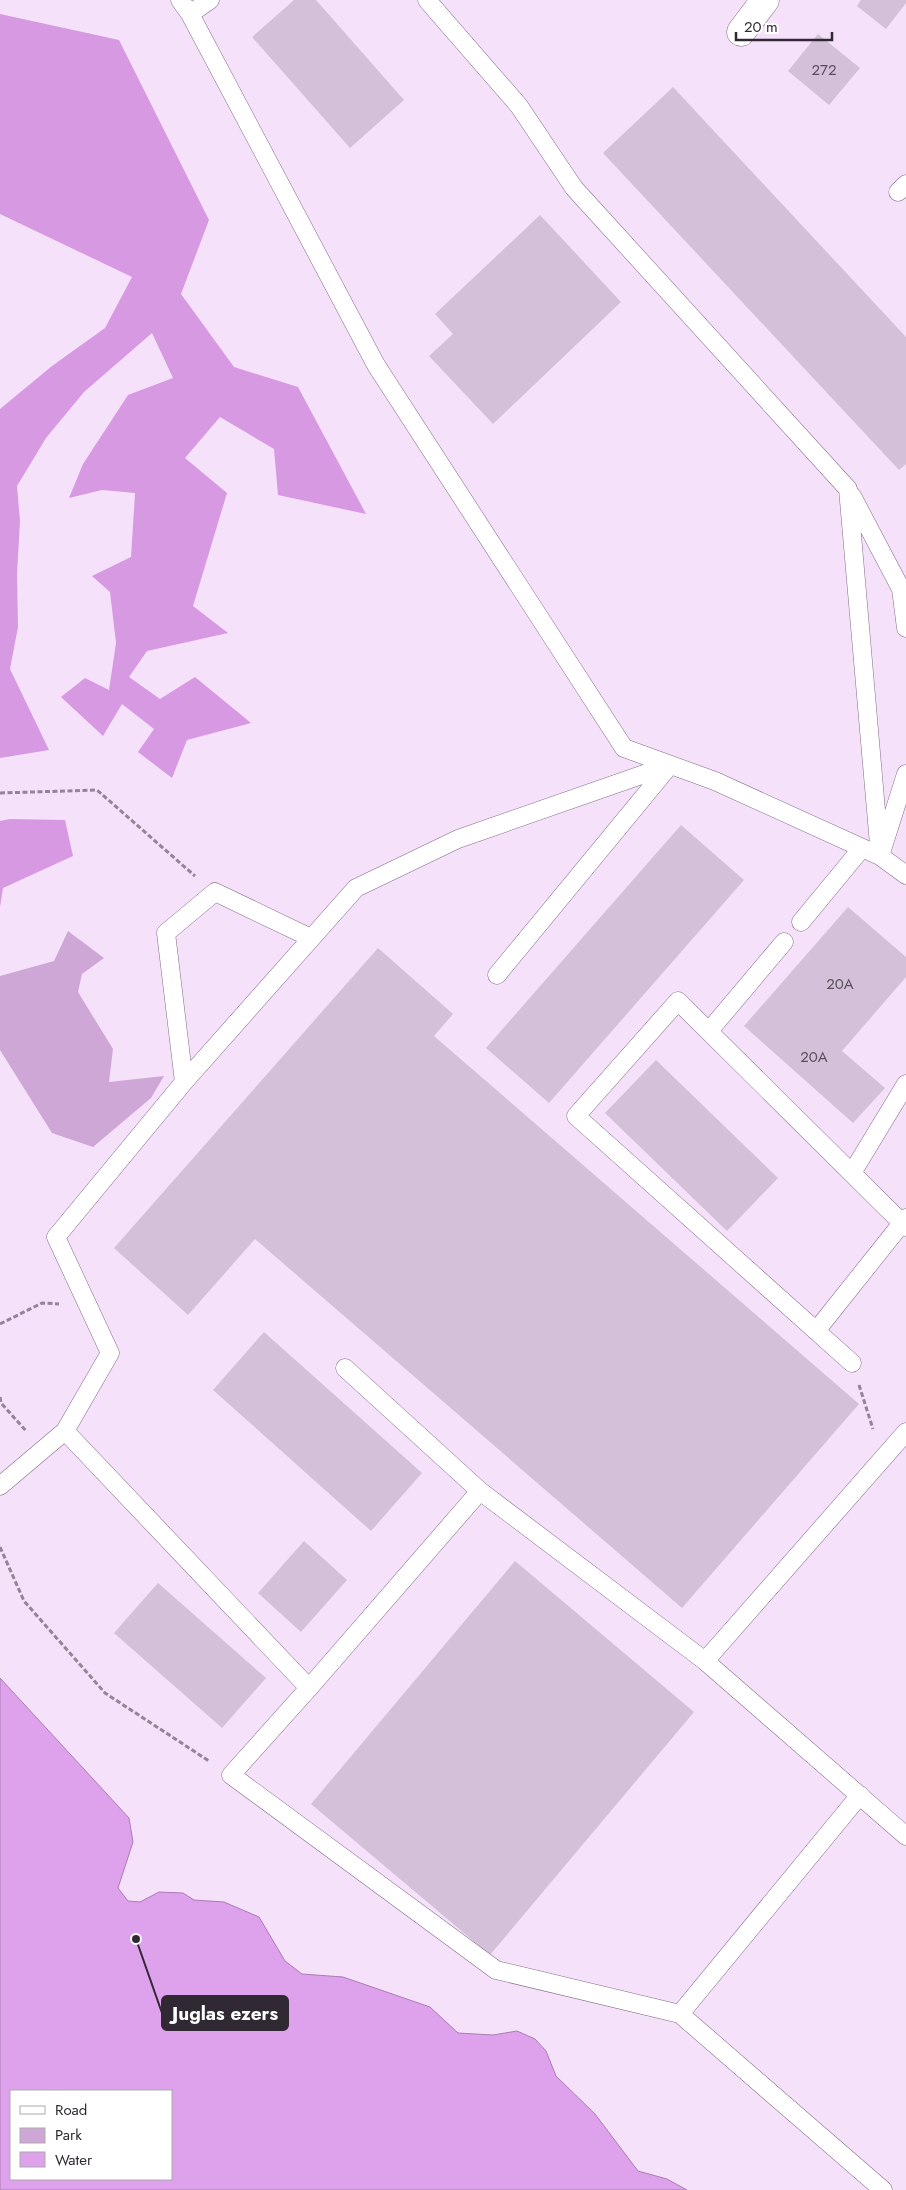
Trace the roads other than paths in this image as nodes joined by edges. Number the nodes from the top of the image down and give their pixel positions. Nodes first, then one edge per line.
1 (210, 0) edge
2 (427, 0) edge
3 (764, 0) edge
4 (185, 7) edge
5 (741, 32) dead end
6 (848, 489) junction
7 (906, 628) edge
8 (670, 765) junction
9 (906, 774) edge
10 (862, 848) junction
11 (880, 856) junction
12 (906, 875) edge
13 (801, 922) dead end
14 (311, 938) junction
15 (784, 942) dead end
16 (497, 975) dead end
17 (709, 1031) junction
18 (184, 1082) junction
19 (906, 1084) edge
20 (852, 1173) junction
21 (905, 1223) edge
22 (816, 1331) junction
23 (852, 1363) road end
24 (345, 1368) dead end
25 (65, 1431) junction
26 (906, 1432) edge
27 (0, 1486) edge
28 (480, 1491) junction
29 (705, 1661) junction
30 (309, 1688) junction
31 (860, 1795) junction
32 (906, 1836) edge
33 (680, 2014) junction
34 (883, 2190) edge

1 - 4 lane
2 - 6 lane
3 - 5 street
4 - 8 lane
6 - 7 lane
6 - 11 lane
8 - 10 lane
8 - 14 lane
8 - 16 lane
9 - 11 lane
10 - 11 lane
10 - 13 lane
11 - 12 lane
14 - 18 lane
14 - 18 lane
15 - 17 lane
17 - 20 lane
17 - 22 lane
18 - 25 lane
19 - 20 lane
20 - 21 lane
21 - 22 lane
22 - 23 lane
24 - 28 lane
25 - 27 lane
25 - 30 lane
26 - 29 lane
28 - 29 lane
28 - 30 lane
29 - 31 lane
30 - 33 lane
31 - 32 lane
31 - 33 lane
33 - 34 lane

